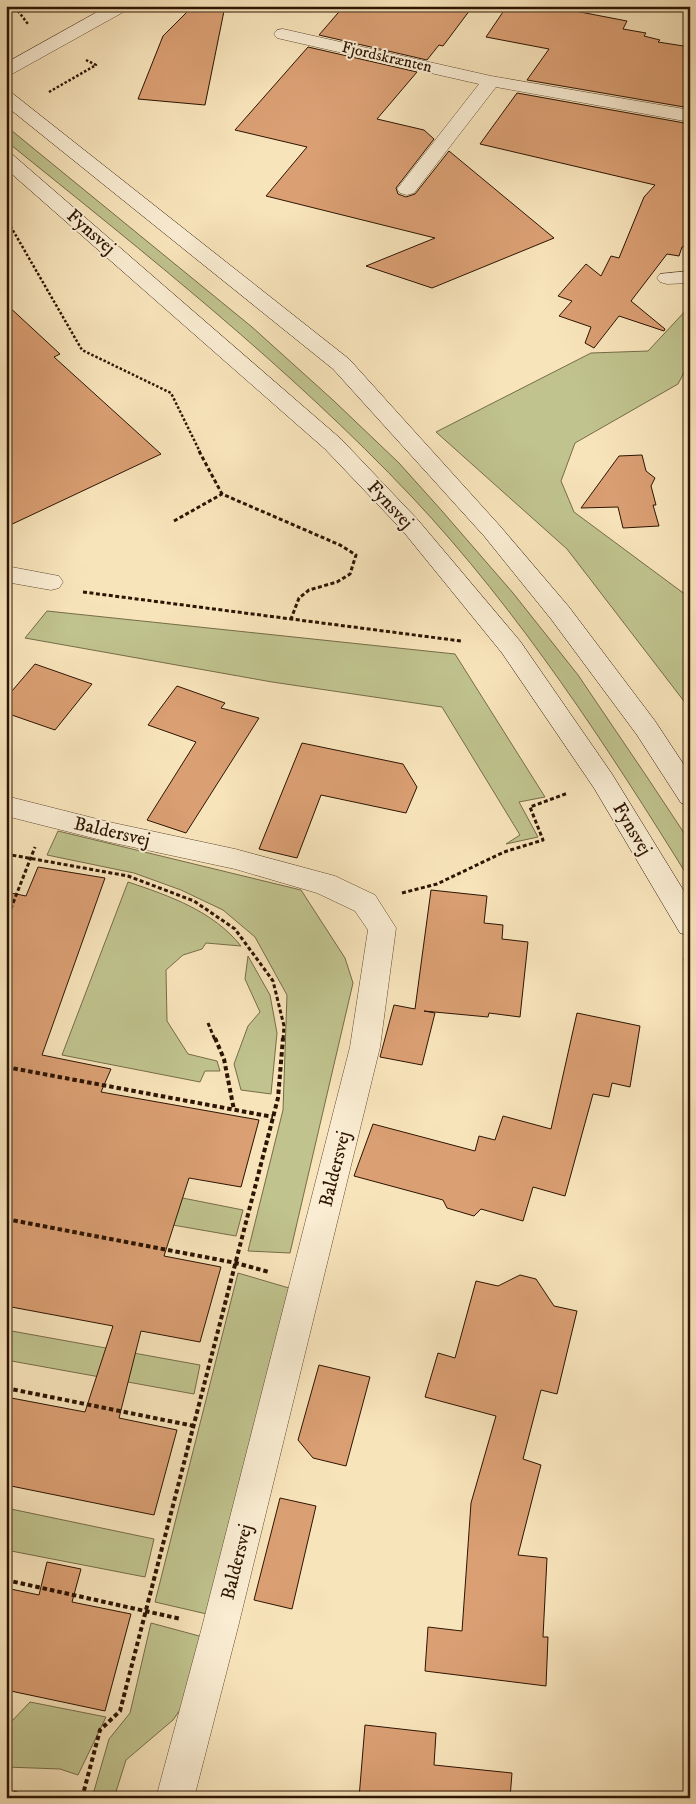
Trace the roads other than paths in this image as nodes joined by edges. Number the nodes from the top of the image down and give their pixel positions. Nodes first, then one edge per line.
1 (121, 6) edge
2 (283, 34) dead end
3 (6, 70) edge
4 (491, 80) junction
5 (6, 97) edge
6 (690, 116) edge
7 (6, 159) edge
8 (407, 189) dead end
9 (690, 277) edge
10 (667, 278) dead end
11 (6, 574) edge
12 (51, 582) road end
13 (690, 796) edge
14 (6, 806) edge
15 (690, 925) edge
16 (176, 1798) edge

1 - 3 main road
2 - 4 main road, Fjordskrænten
4 - 6 main road, Fjordskrænten
4 - 8 main road
5 - 13 main road
7 - 15 main road, Fynsvej
9 - 10 main road
11 - 12 main road
14 - 16 main road, Baldersvej

